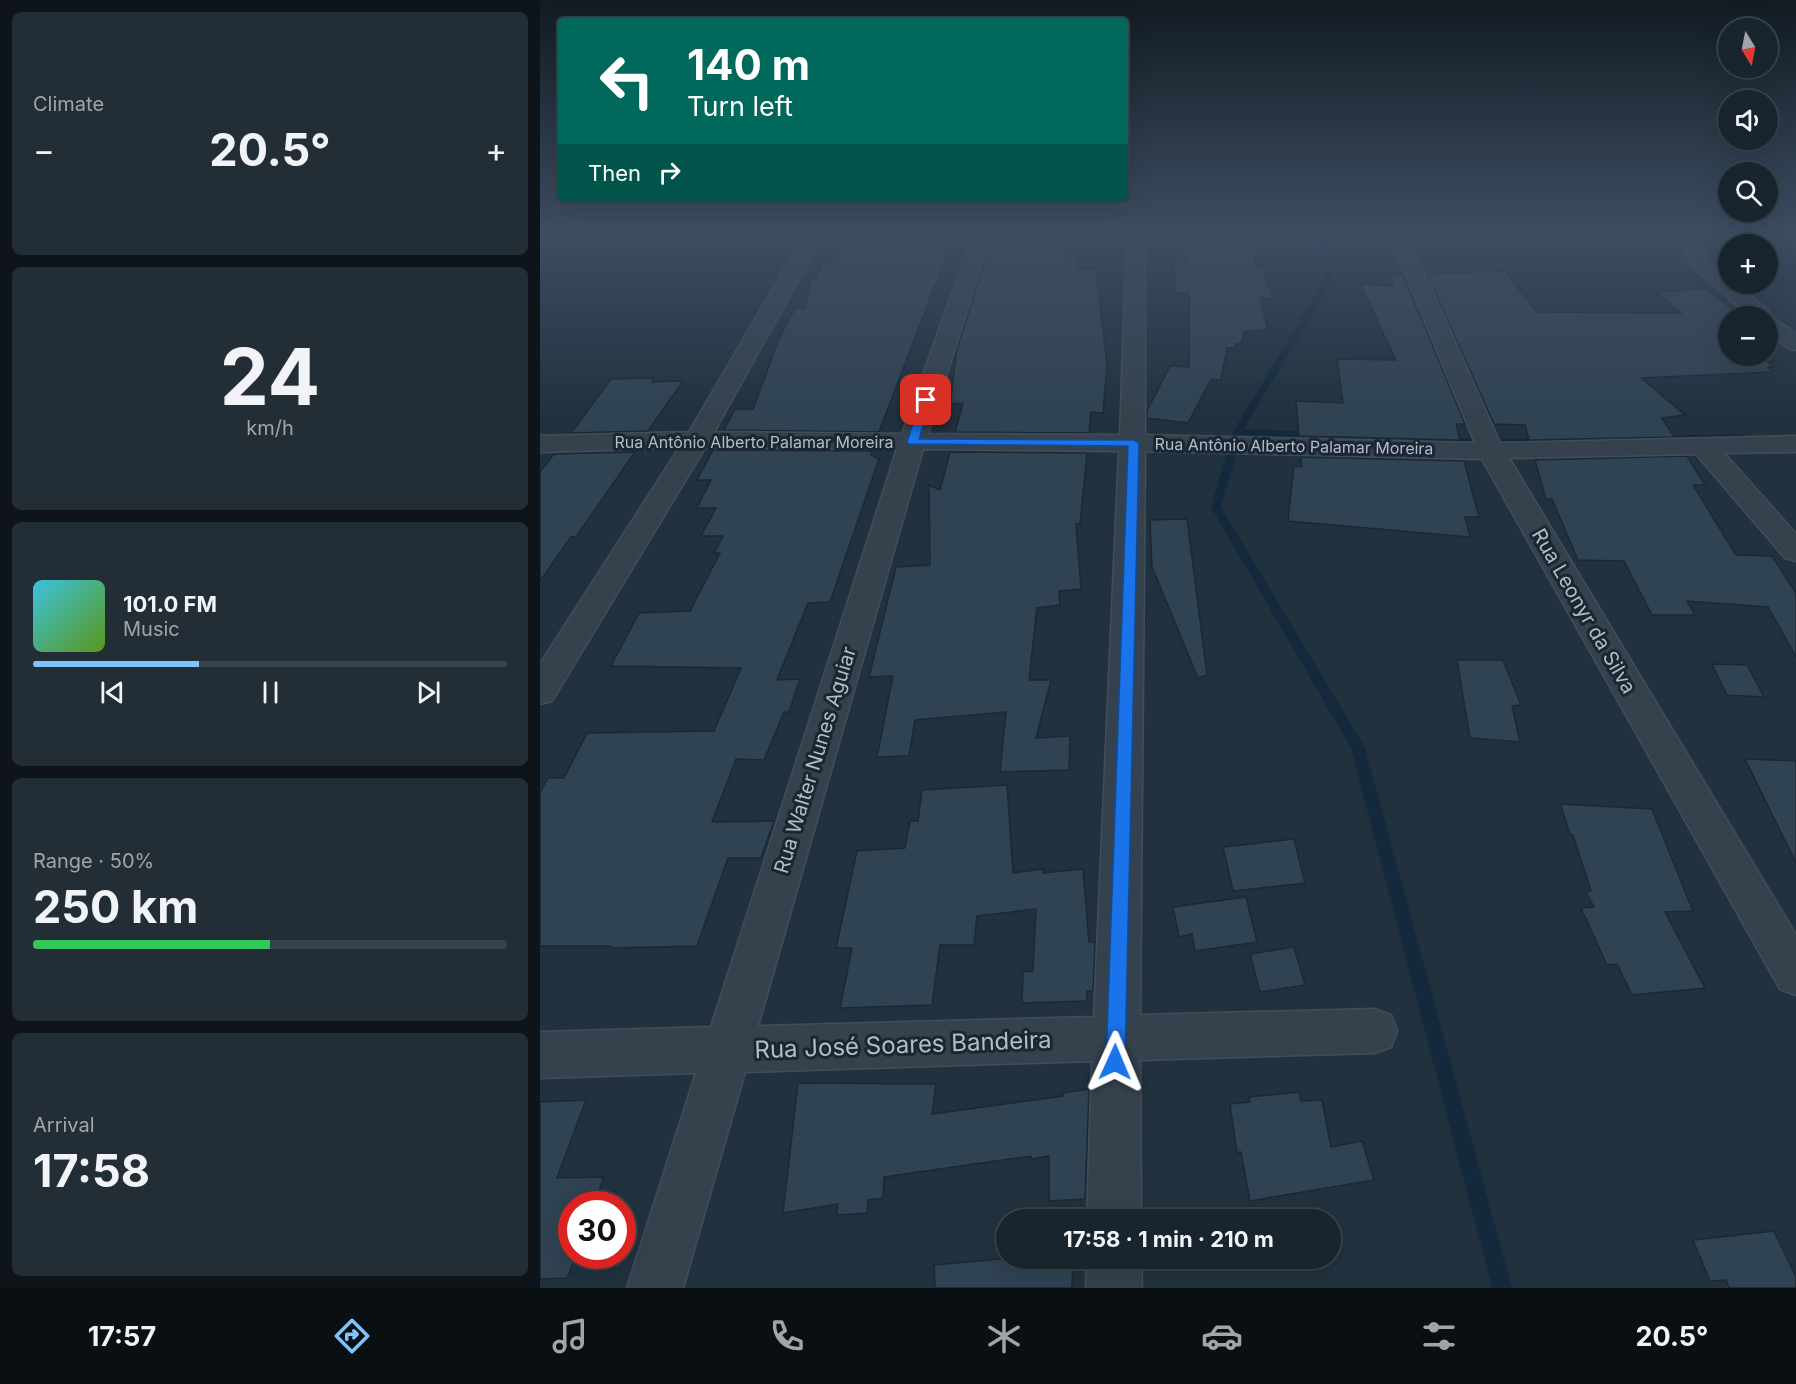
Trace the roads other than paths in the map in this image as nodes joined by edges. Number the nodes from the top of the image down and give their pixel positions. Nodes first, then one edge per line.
1 (781, 294) edge
2 (962, 294) edge
3 (1135, 294) edge
4 (1424, 294) edge
5 (1736, 294) edge
6 (1749, 306) edge
7 (1778, 330) edge
8 (1796, 343) edge
9 (698, 440) junction
10 (912, 442) junction
11 (1134, 443) junction
12 (540, 444) edge
13 (1796, 444) edge
14 (1702, 446) junction
15 (1491, 451) junction
16 (1796, 552) edge
17 (540, 692) edge
18 (1796, 975) edge
19 (1374, 1031) dead end
20 (1116, 1040) junction
21 (727, 1050) junction
22 (540, 1055) edge
23 (1114, 1209) edge
24 (1114, 1269) edge
25 (655, 1288) edge
26 (1114, 1288) edge

1 - 9 street
2 - 10 street, Rua Walter Nunes Aguiar
3 - 11 street
4 - 15 street, Rua Leonyr da Silva
5 - 6 street
7 - 8 street
9 - 10 street, Rua Antônio Alberto Palamar Moreira
9 - 12 street, Rua Antônio Alberto Palamar Moreira
9 - 17 street
10 - 11 street, Rua Antônio Alberto Palamar Moreira
10 - 21 street, Rua Walter Nunes Aguiar
11 - 15 street, Rua Antônio Alberto Palamar Moreira
11 - 20 street
13 - 14 street, Rua Antônio Alberto Palamar Moreira
14 - 15 street, Rua Antônio Alberto Palamar Moreira
14 - 16 street
15 - 18 street, Rua Leonyr da Silva
19 - 20 street, Rua José Soares Bandeira
20 - 21 street, Rua José Soares Bandeira
20 - 23 street
21 - 22 street, Rua José Soares Bandeira
21 - 25 street, Rua Walter Nunes Aguiar
24 - 26 street

